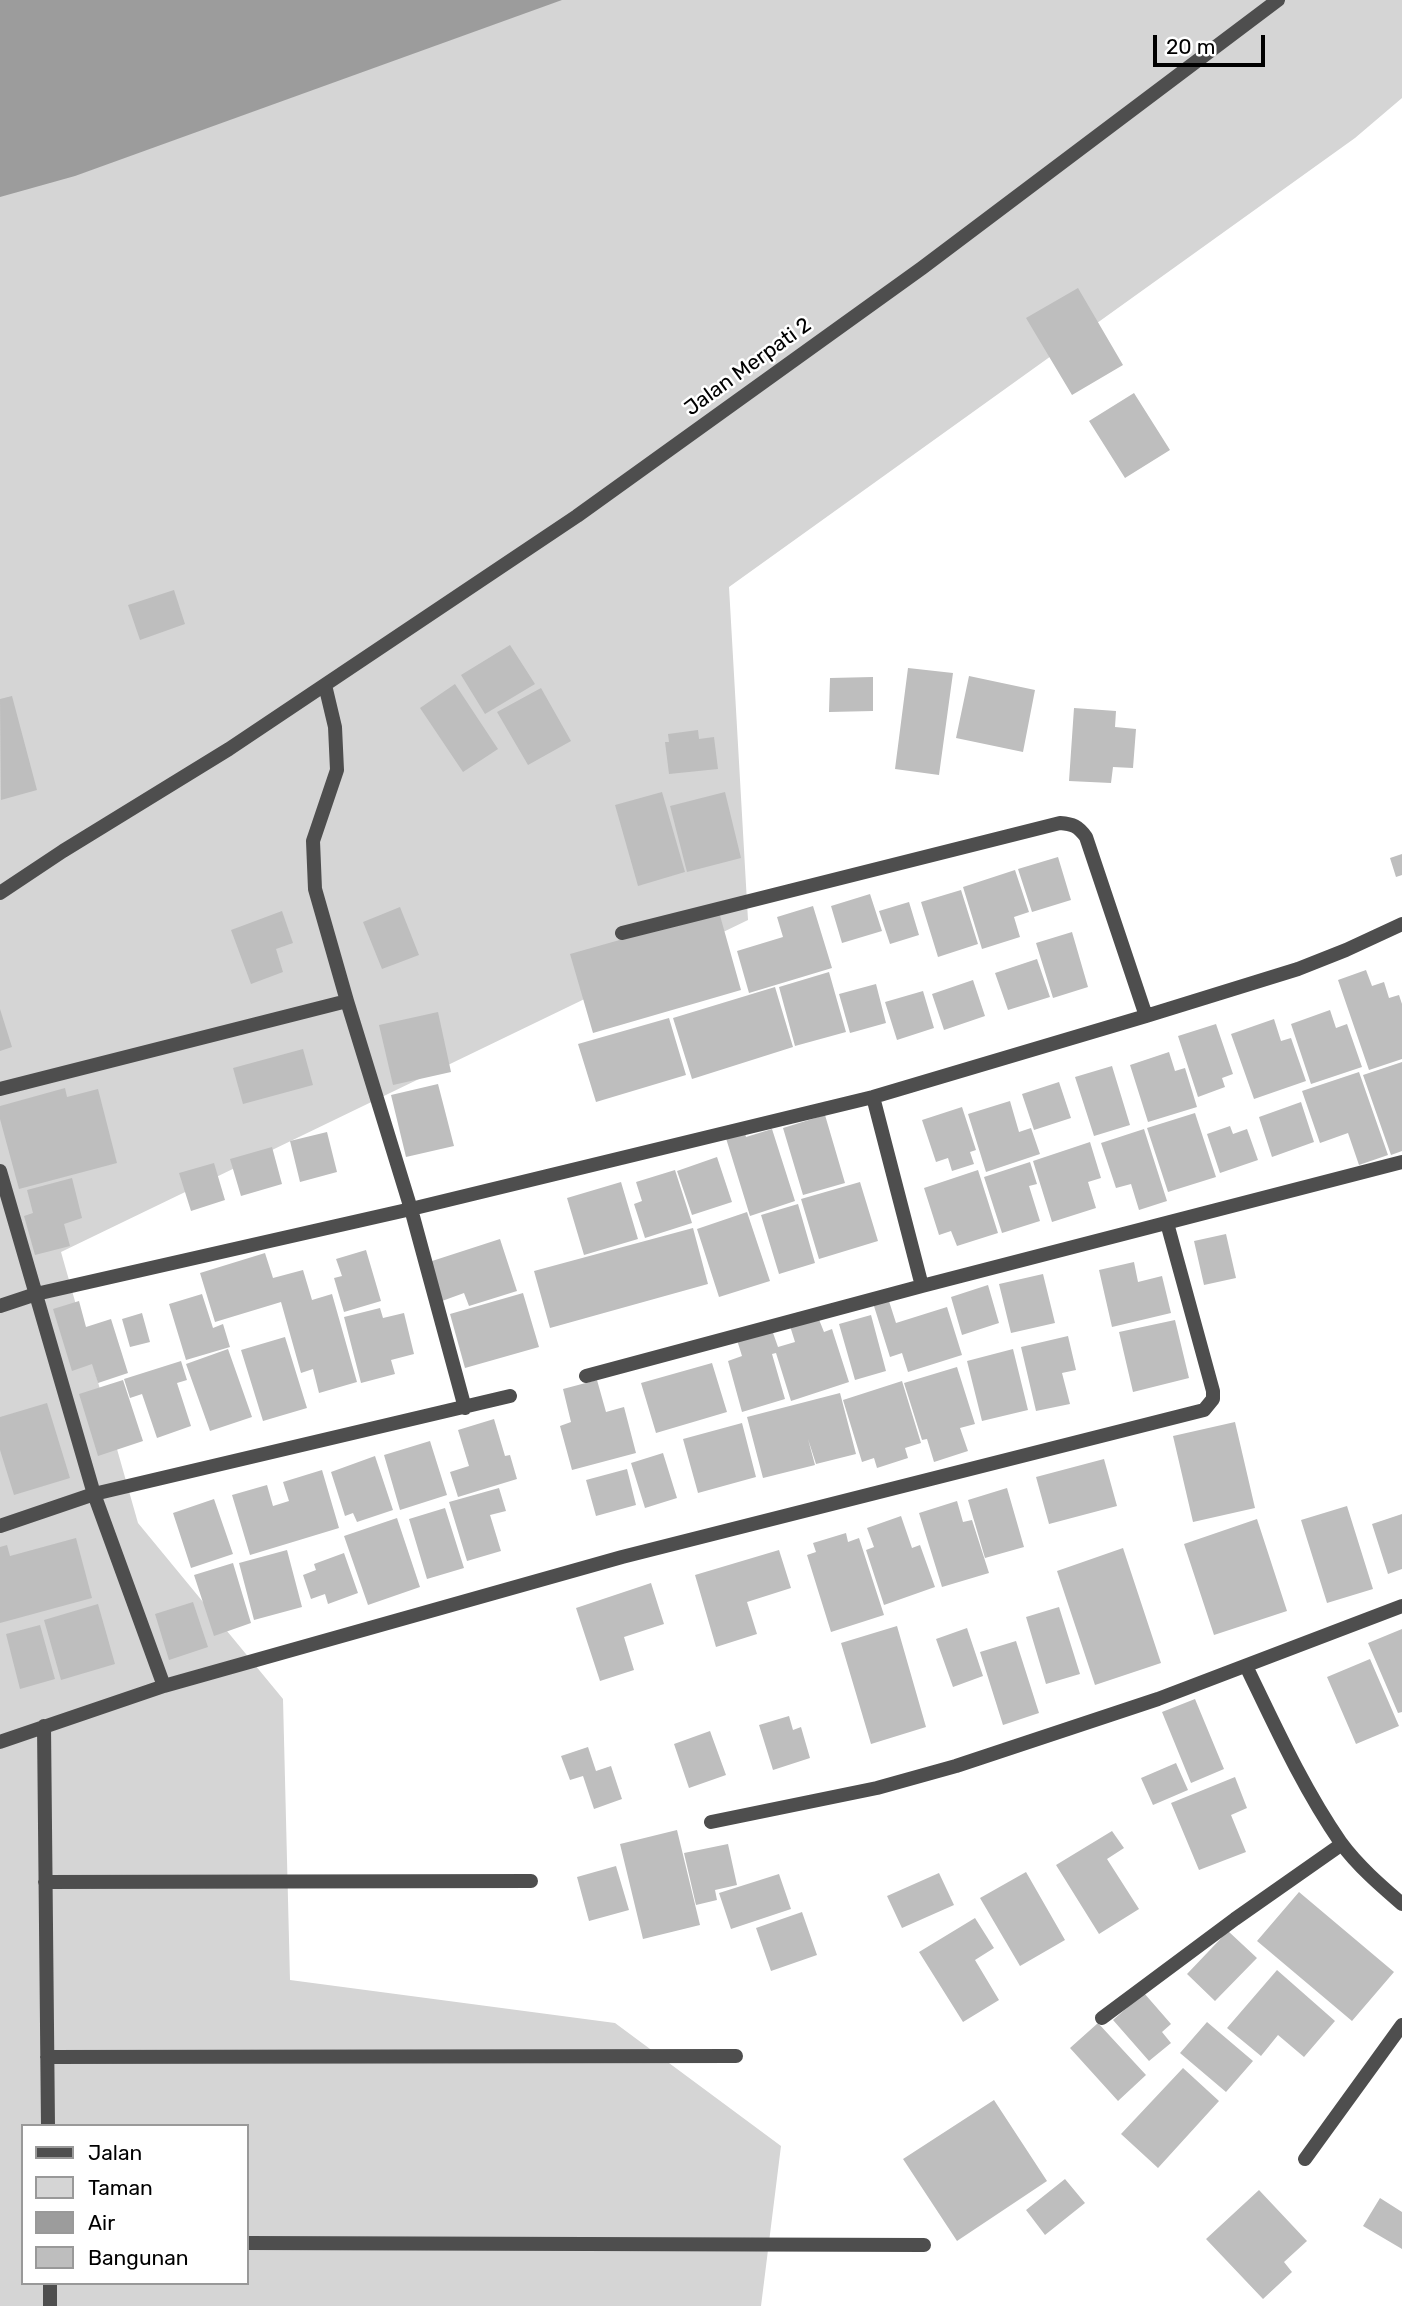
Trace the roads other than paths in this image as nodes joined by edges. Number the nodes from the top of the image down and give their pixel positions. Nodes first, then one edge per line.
1 (1278, 0) edge
2 (325, 685) junction
3 (0, 893) edge
4 (1402, 924) edge
5 (622, 933) dead end
6 (346, 1001) junction
7 (1146, 1016) junction
8 (0, 1089) edge
9 (873, 1097) junction
10 (1402, 1161) edge
11 (0, 1171) edge
12 (411, 1209) junction
13 (1167, 1223) junction
14 (922, 1286) junction
15 (36, 1294) junction
16 (0, 1306) edge
17 (586, 1376) dead end
18 (510, 1396) dead end
19 (465, 1408) junction
20 (94, 1494) junction
21 (0, 1526) edge
22 (1402, 1606) edge
23 (1246, 1666) junction
24 (164, 1686) junction
25 (44, 1726) junction
26 (0, 1742) edge
27 (711, 1822) dead end
28 (1342, 1844) junction
29 (45, 1881) junction
30 (531, 1881) dead end
31 (1402, 1904) edge
32 (1102, 2018) dead end
33 (1402, 2025) edge
34 (736, 2056) dead end
35 (47, 2057) junction
36 (48, 2124) edge
37 (1305, 2159) dead end
38 (248, 2243) edge
39 (924, 2245) dead end
40 (50, 2285) edge
41 (50, 2306) edge

1 - 2 street, Jalan Merpati 2
2 - 3 street, Jalan Merpati 2
2 - 6 street
4 - 7 street
5 - 7 street
6 - 8 street
6 - 12 street
7 - 9 street
9 - 12 street
9 - 14 street
10 - 13 street
11 - 15 street
12 - 15 street
12 - 19 street
13 - 14 street
13 - 24 street
14 - 17 street
15 - 16 street
15 - 20 street
18 - 19 street
19 - 20 street
20 - 21 street
20 - 24 street
22 - 23 street
23 - 27 street
23 - 28 street
24 - 25 street
25 - 26 street
25 - 29 street
28 - 31 street
28 - 32 street
29 - 30 street
29 - 35 street
33 - 37 street
34 - 35 street
35 - 36 street
38 - 39 street
40 - 41 street

